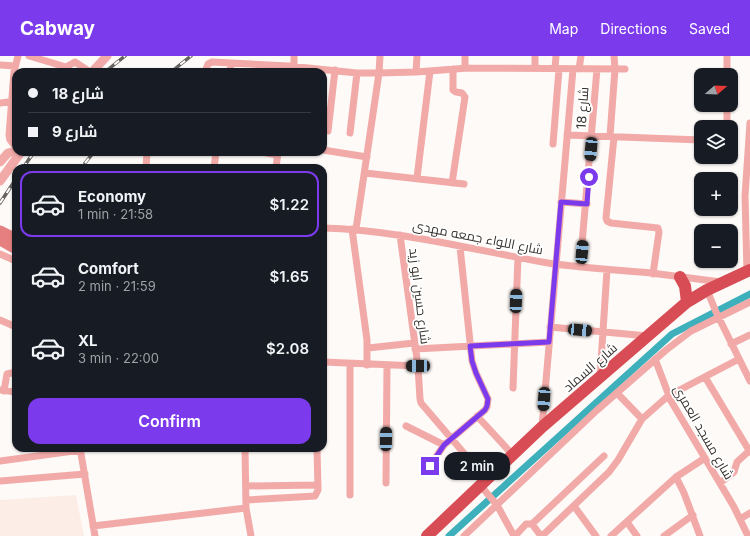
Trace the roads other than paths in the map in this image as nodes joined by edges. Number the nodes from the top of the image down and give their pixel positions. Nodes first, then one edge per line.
1 (18, 56) edge
2 (30, 56) edge
3 (107, 56) edge
4 (294, 56) edge
5 (380, 56) edge
6 (417, 56) edge
7 (465, 56) edge
8 (535, 56) edge
9 (556, 56) edge
10 (581, 56) edge
11 (614, 56) edge
12 (727, 56) edge
13 (74, 59) edge
14 (231, 63) junction
15 (254, 64) junction
16 (0, 65) edge
17 (15, 66) joint
18 (85, 68) edge
19 (95, 68) edge
20 (206, 68) edge
21 (230, 68) edge
22 (253, 68) edge
23 (290, 68) edge
24 (465, 68) junction
25 (535, 68) junction
26 (557, 68) junction
27 (727, 68) edge
28 (452, 69) junction
29 (576, 69) junction
30 (597, 69) junction
31 (615, 69) junction
32 (625, 69) dead end
33 (327, 70) edge
34 (335, 70) junction
35 (430, 71) junction
36 (416, 72) junction
37 (357, 73) junction
38 (379, 73) junction
39 (12, 101) edge
40 (0, 103) edge
41 (12, 110) edge
42 (750, 123) edge
43 (750, 127) edge
44 (328, 131) dead end
45 (350, 133) dead end
46 (567, 135) junction
47 (592, 136) junction
48 (612, 136) junction
49 (694, 140) edge
50 (12, 143) edge
51 (552, 144) dead end
52 (327, 151) edge
53 (12, 152) edge
54 (367, 157) junction
55 (0, 162) edge
56 (12, 164) edge
57 (364, 173) junction
58 (417, 178) junction
59 (0, 181) edge
60 (452, 183) junction
61 (464, 184) dead end
62 (747, 196) edge
63 (561, 202) junction
64 (587, 204) junction
65 (748, 222) edge
66 (327, 228) edge
67 (354, 229) junction
68 (0, 230) edge
69 (400, 235) junction
70 (12, 237) edge
71 (0, 240) edge
72 (12, 247) edge
73 (460, 247) junction
74 (0, 254) edge
75 (518, 257) junction
76 (12, 259) edge
77 (555, 264) junction
78 (580, 267) junction
79 (607, 270) junction
80 (749, 271) edge
81 (653, 274) junction
82 (680, 277) junction
83 (723, 283) junction
84 (708, 294) junction
85 (687, 302) junction
86 (750, 302) edge
87 (717, 314) junction
88 (0, 320) edge
89 (12, 325) edge
90 (550, 327) junction
91 (602, 332) junction
92 (750, 335) edge
93 (648, 336) junction
94 (549, 342) junction
95 (515, 344) junction
96 (732, 344) junction
97 (415, 346) junction
98 (470, 346) junction
99 (368, 348) junction
100 (739, 359) junction
101 (655, 360) junction
102 (327, 362) edge
103 (350, 364) junction
104 (368, 365) junction
105 (387, 366) junction
106 (418, 366) junction
107 (12, 373) edge
108 (600, 377) junction
109 (705, 377) junction
110 (750, 381) edge
111 (513, 388) dead end
112 (2, 391) edge
113 (12, 392) edge
114 (617, 393) junction
115 (668, 396) junction
116 (477, 416) junction
117 (642, 419) junction
118 (406, 426) dead end
119 (542, 427) junction
120 (451, 438) junction
121 (444, 445) junction
122 (750, 451) edge
123 (61, 452) edge
124 (81, 452) edge
125 (245, 452) edge
126 (318, 452) edge
127 (513, 455) junction
128 (604, 456) dead end
129 (704, 458) junction
130 (0, 461) edge
131 (430, 466) dead end
132 (85, 474) junction
133 (676, 477) junction
134 (0, 481) edge
135 (386, 483) dead end
136 (720, 483) junction
137 (318, 485) junction
138 (246, 486) junction
139 (484, 486) junction
140 (350, 495) dead end
141 (495, 503) junction
142 (246, 504) junction
143 (574, 506) junction
144 (750, 513) edge
145 (693, 515) junction
146 (740, 519) junction
147 (627, 522) junction
148 (532, 524) junction
149 (93, 526) junction
150 (95, 536) edge
151 (251, 536) edge
152 (427, 536) edge
153 (464, 536) edge
154 (515, 536) edge
155 (541, 536) edge
156 (596, 536) edge
157 (611, 536) edge
158 (637, 536) edge
159 (666, 536) edge
160 (700, 536) edge
161 (748, 536) edge

1 - 17 street
2 - 13 street
3 - 19 street
4 - 23 street
5 - 38 street
6 - 36 street
7 - 24 street
8 - 25 street
9 - 26 street
10 - 29 street
11 - 31 street
12 - 27 street
13 - 18 street
14 - 15 street
14 - 20 street
14 - 21 street
15 - 22 street
15 - 23 street
16 - 17 street
24 - 25 street
24 - 28 street
25 - 26 street
26 - 29 street
26 - 51 street
28 - 35 street
28 - 60 street
29 - 30 street
29 - 46 street
30 - 31 street
30 - 47 street, شارع 18
31 - 32 street
31 - 48 street
33 - 34 street
34 - 37 street
34 - 44 street
35 - 36 street
35 - 58 street
36 - 38 street
37 - 38 street
37 - 45 street
38 - 54 street
39 - 40 street
41 - 50 street
42 - 43 street
43 - 62 street
46 - 47 street
46 - 63 street
47 - 48 street
47 - 64 street, شارع 18
48 - 49 street
48 - 81 street
52 - 54 street
53 - 55 street
54 - 57 street
56 - 59 street
57 - 58 street
57 - 67 street
58 - 60 street
60 - 61 street
62 - 65 street
63 - 64 street
63 - 77 street
64 - 78 street, شارع 18
65 - 80 street
66 - 67 street, شارع اللواء جمعه مهدى
67 - 69 street, شارع اللواء جمعه مهدى
67 - 99 street
68 - 70 main road
69 - 73 street, شارع اللواء جمعه مهدى
69 - 97 street, شارع حسين ابو زيد
71 - 72 main road
73 - 75 street, شارع اللواء جمعه مهدى
73 - 98 street
74 - 76 street
75 - 77 street, شارع اللواء جمعه مهدى
75 - 95 street
77 - 78 street, شارع اللواء جمعه مهدى
77 - 90 street
78 - 79 street, شارع اللواء جمعه مهدى
79 - 81 street, شارع اللواء جمعه مهدى
79 - 91 street
80 - 83 highway, شارع السماد
81 - 82 street, شارع اللواء جمعه مهدى
82 - 83 street, شارع اللواء جمعه مهدى
82 - 85 highway
83 - 84 highway, شارع السماد
84 - 85 highway, شارع السماد
84 - 87 street
85 - 93 highway, شارع السماد
86 - 87 street
87 - 96 street
87 - 101 street
88 - 89 street
90 - 91 street
90 - 94 street
91 - 93 street
91 - 108 street
92 - 96 street
93 - 108 highway, شارع السماد
94 - 95 street
94 - 119 street
95 - 98 street
95 - 111 street
96 - 100 street
97 - 98 street
97 - 99 street
97 - 106 street, شارع حسين ابو زيد
98 - 116 street
99 - 104 street
100 - 109 street
100 - 110 street
101 - 114 street
101 - 115 street, شارع مسجد العمرى
102 - 103 street
103 - 104 street
103 - 140 street
104 - 105 street
105 - 106 street
105 - 135 street
106 - 120 street, شارع حسين ابو زيد
107 - 112 street
108 - 119 highway, شارع السماد
109 - 115 street
109 - 122 street
112 - 113 street
114 - 117 street
114 - 141 street
115 - 117 street
115 - 129 street, شارع مسجد العمرى
116 - 120 street
116 - 127 street
117 - 143 street
118 - 121 street
119 - 127 highway, شارع السماد
120 - 121 street
120 - 139 street, شارع حسين ابو زيد
121 - 131 street
122 - 136 street
123 - 130 street
124 - 132 street
125 - 138 street
126 - 137 street
127 - 139 highway, شارع السماد
128 - 148 street
129 - 133 street
129 - 136 street, شارع مسجد العمرى
132 - 134 street
132 - 149 street
133 - 145 street
133 - 147 street
136 - 146 street, شارع مسجد العمرى
137 - 138 street
137 - 142 street
138 - 142 street
139 - 141 street, شارع حسين ابو زيد
139 - 152 highway, شارع السماد
141 - 153 street
141 - 154 street, شارع حسين ابو زيد
142 - 149 street
142 - 151 street
143 - 155 street
143 - 156 street
144 - 146 street
145 - 159 street
145 - 160 street
146 - 161 street, شارع مسجد العمرى
147 - 157 street
147 - 158 street
148 - 154 street
148 - 155 street
149 - 150 street

